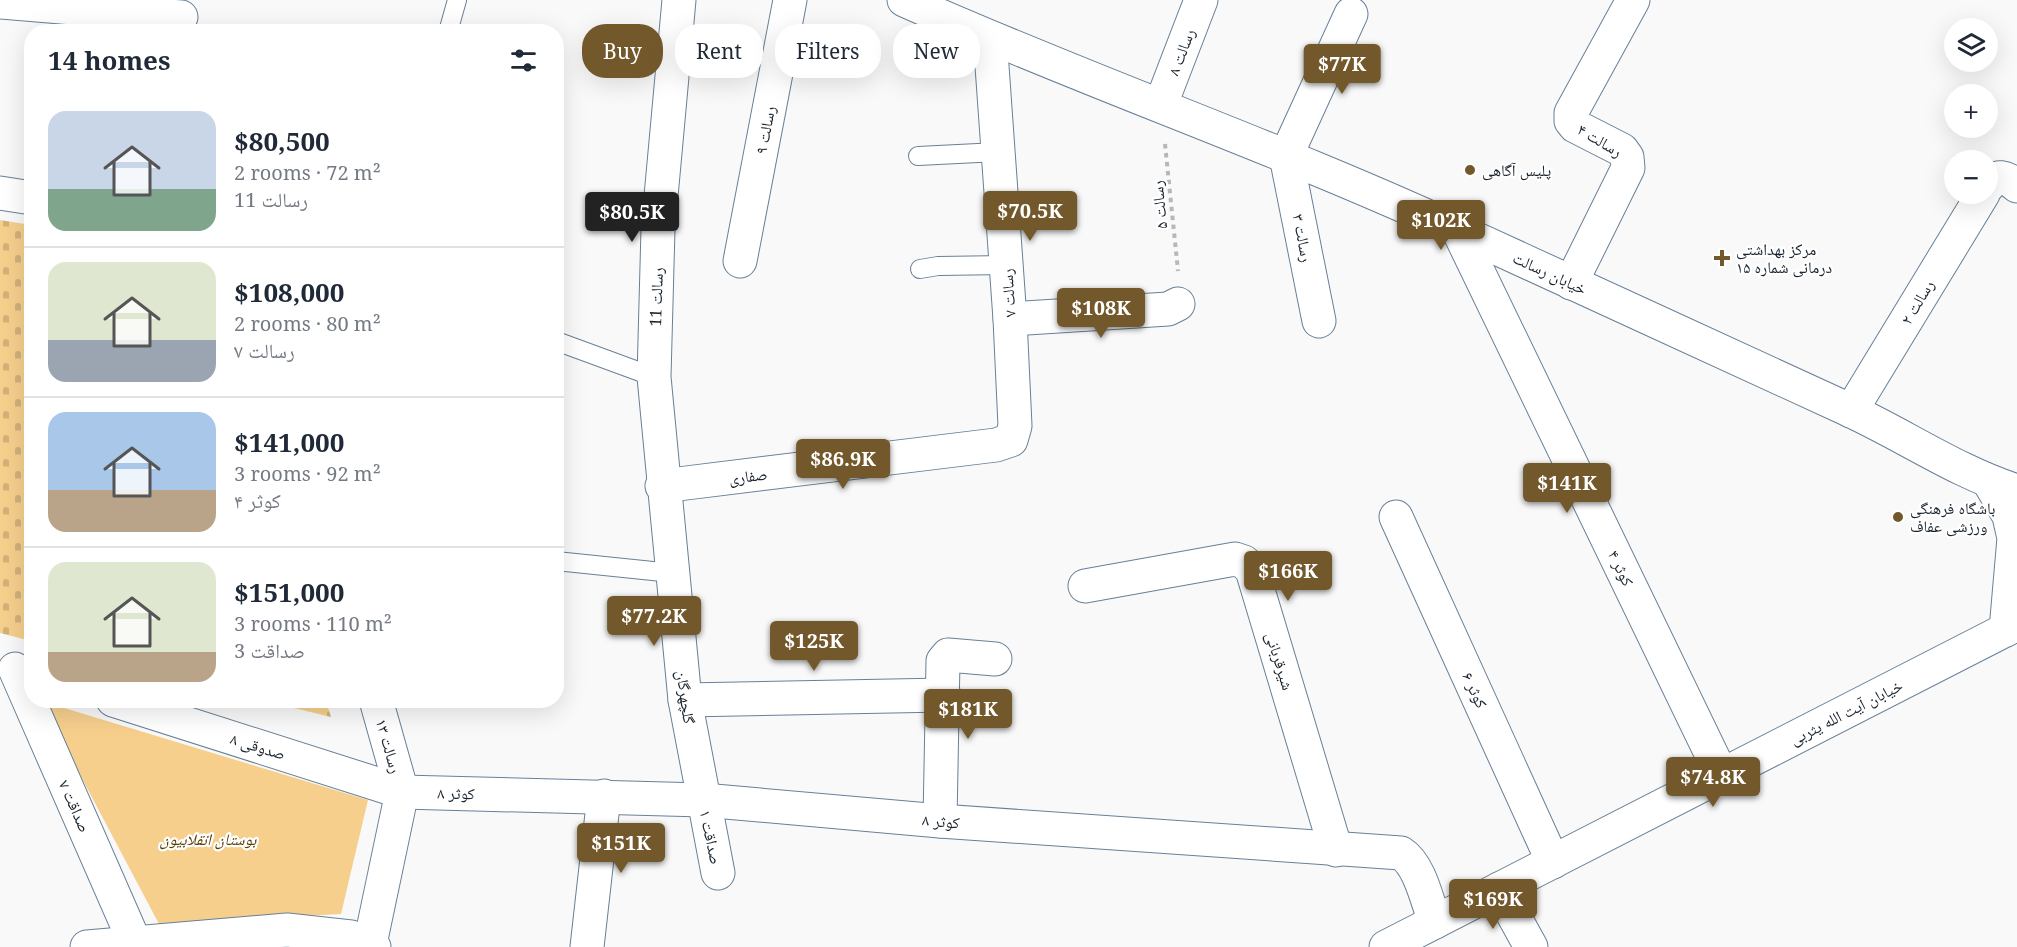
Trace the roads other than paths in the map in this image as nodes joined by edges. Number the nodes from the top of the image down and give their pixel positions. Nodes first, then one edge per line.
1 (457, 0) edge
2 (679, 0) edge
3 (790, 0) edge
4 (904, 0) edge
5 (1201, 0) edge
6 (1633, 0) edge
7 (0, 2) edge
8 (1351, 14) dead end
9 (180, 16) edge
10 (450, 24) edge
11 (990, 38) junction
12 (1161, 104) junction
13 (998, 152) junction
14 (918, 156) dead end
15 (1287, 156) junction
16 (1998, 177) edge
17 (2017, 186) edge
18 (0, 193) edge
19 (24, 197) edge
20 (1977, 204) edge
21 (1458, 230) junction
22 (740, 261) dead end
23 (1006, 265) junction
24 (920, 269) dead end
25 (1571, 283) junction
26 (1178, 304) road end
27 (1010, 319) junction
28 (1319, 321) dead end
29 (564, 344) edge
30 (654, 377) junction
31 (1851, 411) junction
32 (1011, 440) joint
33 (662, 486) junction
34 (2003, 487) edge
35 (1396, 518) dead end
36 (564, 562) edge
37 (672, 573) junction
38 (1085, 586) dead end
39 (2012, 627) edge
40 (995, 659) dead end
41 (15, 670) edge
42 (24, 690) edge
43 (944, 695) junction
44 (685, 700) junction
45 (32, 708) edge
46 (138, 708) edge
47 (378, 708) edge
48 (1722, 776) junction
49 (402, 792) junction
50 (604, 796) junction
51 (703, 800) junction
52 (940, 821) junction
53 (1336, 850) junction
54 (1553, 862) junction
55 (718, 873) dead end
56 (1499, 889) junction
57 (1435, 922) junction
58 (135, 943) junction
59 (372, 946) edge
60 (87, 947) edge
61 (587, 947) edge
62 (1386, 947) edge
63 (1532, 947) edge

1 - 10 lane
2 - 30 street, رسالت 11
3 - 22 street, رسالت ۹
4 - 11 street, خیابان رسالت
5 - 12 street, رسالت ۸
6 - 25 street, رسالت ۴
7 - 9 street
8 - 15 street
11 - 12 street, خیابان رسالت
11 - 13 street, رسالت ۷
12 - 15 street, خیابان رسالت
13 - 14 lane
13 - 23 street, رسالت ۷
15 - 21 street, خیابان رسالت
15 - 28 street, رسالت ۳
16 - 17 street
18 - 19 street
20 - 31 street, رسالت ۲
21 - 25 street, خیابان رسالت
21 - 48 street, کوثر ۴
23 - 24 lane
23 - 27 street, رسالت ۷
25 - 31 street, خیابان رسالت
26 - 27 street
27 - 32 street, رسالت ۷
29 - 30 lane
30 - 33 street, رسالت 11
31 - 34 street, خیابان رسالت
32 - 33 street, صفاری
33 - 37 street, گلچهرگان
34 - 39 street, خیابان رسالت
35 - 54 street, کوثر ۶
36 - 37 lane
37 - 44 street, گلچهرگان
38 - 53 street, شیرقربانی
39 - 48 street, خیابان آیت الله یثربی
40 - 43 street
41 - 42 street, صداقت ۷
43 - 44 street
43 - 52 street
44 - 51 street, گلچهرگان
45 - 58 street, صداقت ۷
46 - 49 street, صدوقی ۸
47 - 49 street, رسالت ۱۳
48 - 54 street, خیابان آیت الله یثربی
49 - 50 street, کوثر ۸
49 - 59 street
50 - 51 street, کوثر ۸
50 - 61 street
51 - 52 street, کوثر ۸
51 - 55 street, صداقت ۱
52 - 53 street, کوثر ۸
53 - 57 street, کوثر ۸
54 - 56 street, خیابان آیت الله یثربی
56 - 57 street, خیابان آیت الله یثربی
56 - 63 street
57 - 62 street, خیابان آیت الله یثربی
58 - 59 street
58 - 60 street

